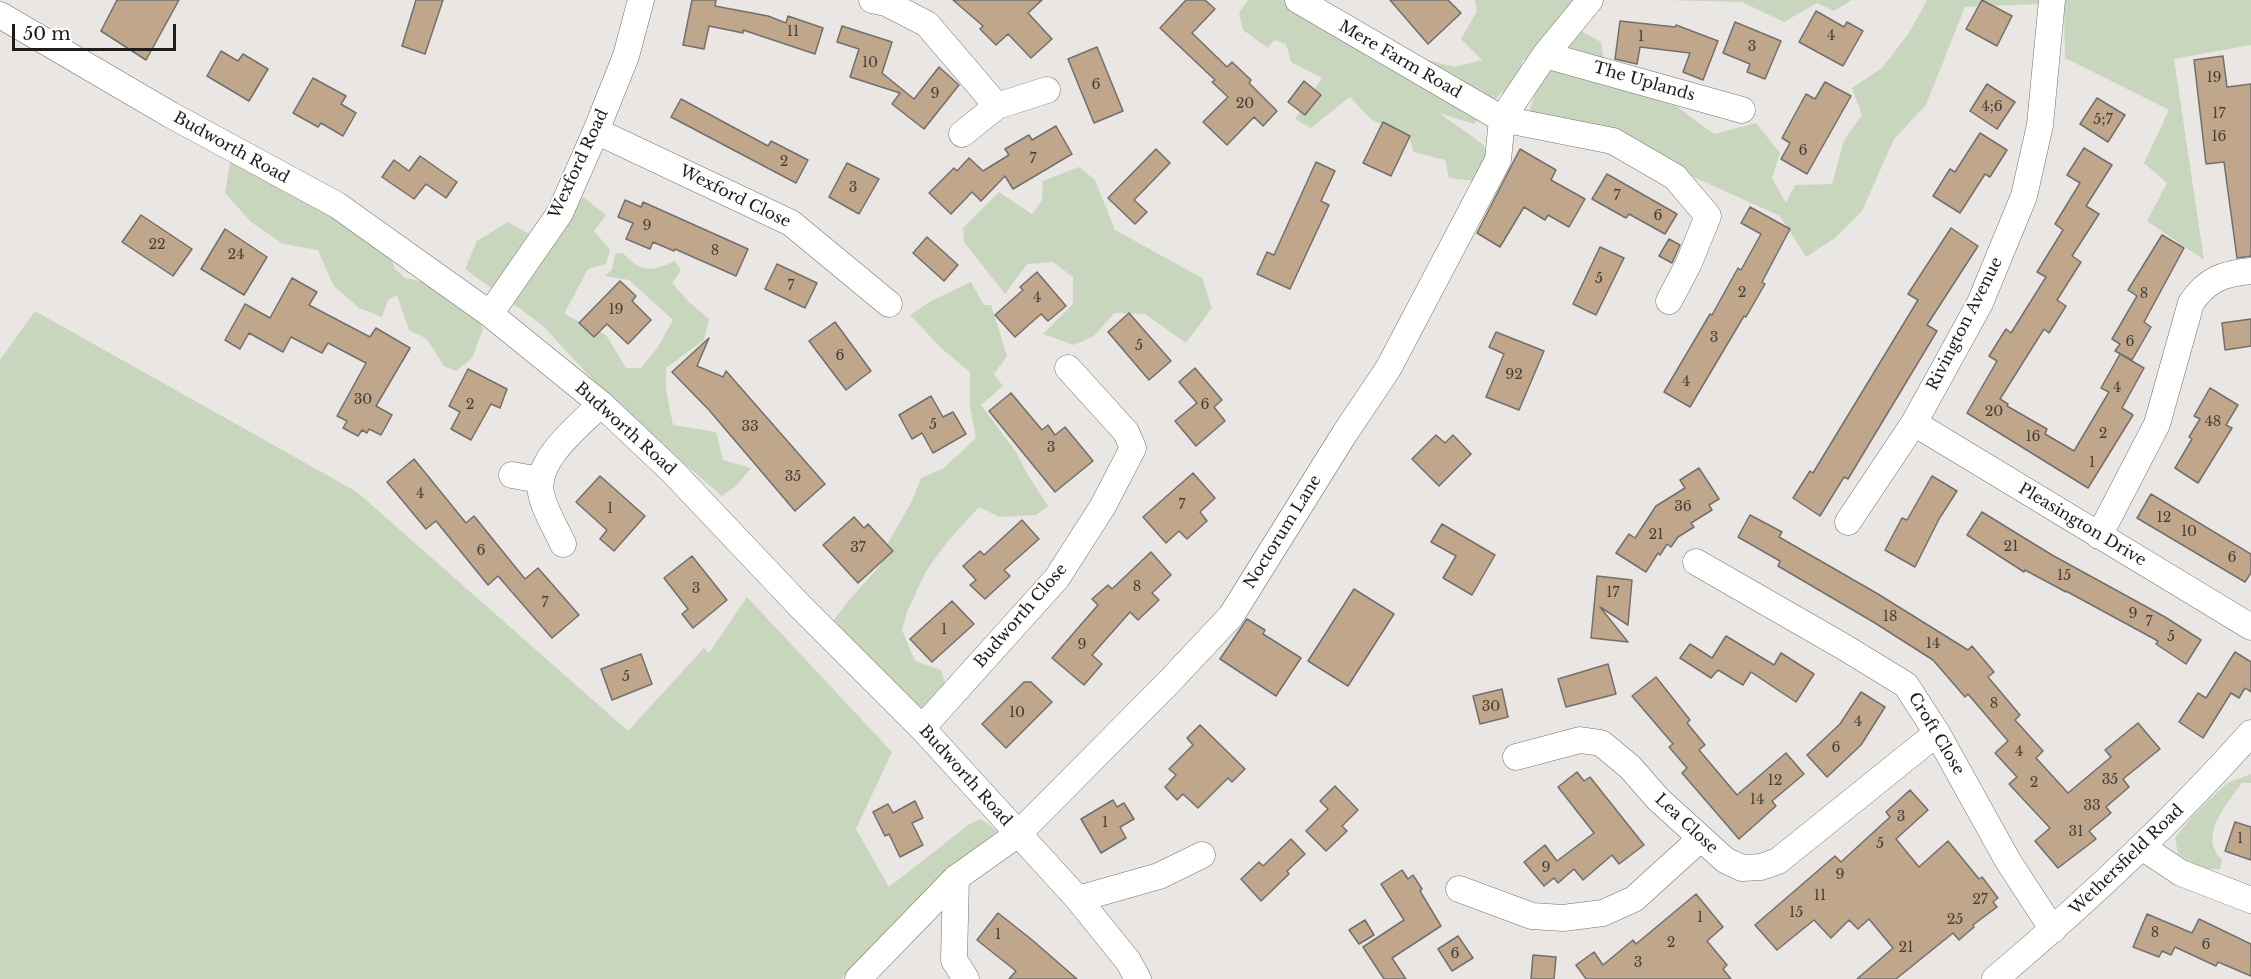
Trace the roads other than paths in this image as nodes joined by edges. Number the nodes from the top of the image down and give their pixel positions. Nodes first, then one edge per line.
1 (641, 0) edge
2 (872, 0) edge
3 (1298, 0) edge
4 (1590, 0) edge
5 (2052, 0) edge
6 (4, 12) edge
7 (1545, 55) junction
8 (1047, 90) dead end
9 (997, 106) junction
10 (1742, 110) dead end
11 (1502, 119) junction
12 (596, 131) junction
13 (962, 134) dead end
14 (2251, 271) edge
15 (1669, 301) dead end
16 (889, 304) dead end
17 (490, 314) junction
18 (1068, 368) dead end
19 (601, 404) junction
20 (1914, 423) junction
21 (512, 475) dead end
22 (540, 480) junction
23 (1848, 522) dead end
24 (2099, 536) junction
25 (563, 544) dead end
26 (1696, 562) dead end
27 (2251, 627) edge
28 (922, 728) junction
29 (1937, 733) junction
30 (2251, 733) edge
31 (1516, 757) dead end
32 (1017, 834) junction
33 (1700, 839) junction
34 (2142, 847) junction
35 (1202, 855) dead end
36 (956, 878) junction
37 (1459, 890) dead end
38 (1078, 898) junction
39 (2251, 900) edge
40 (2053, 930) junction
41 (858, 979) edge
42 (966, 979) edge
43 (1137, 979) edge
44 (1995, 979) edge

1 - 12 street, Wexford Road
2 - 9 street
3 - 11 street, Mere Farm Road
4 - 7 street, Noctorum Lane
5 - 20 street, Rivington Avenue
6 - 17 street, Budworth Road
7 - 10 street, The Uplands
7 - 11 street, Noctorum Lane
8 - 9 street
9 - 13 street
11 - 15 street, Mere Farm Road
11 - 32 street, Noctorum Lane
12 - 16 street, Wexford Close
12 - 17 street, Wexford Road
14 - 24 street
17 - 19 street, Budworth Road
18 - 28 street, Budworth Close
19 - 22 street
19 - 28 street, Budworth Road
20 - 23 street, Rivington Avenue
20 - 24 street, Pleasington Drive
21 - 22 street
22 - 25 street
24 - 27 street, Pleasington Drive
26 - 29 street, Croft Close
28 - 32 street, Budworth Road
29 - 33 street, Lea Close
29 - 40 street, Croft Close
30 - 34 street, Wethersfield Road
31 - 33 street, Lea Close
32 - 36 street, Noctorum Lane
32 - 38 street, Budworth Road
33 - 37 street
34 - 39 street
34 - 40 street, Wethersfield Road
35 - 38 street
36 - 41 street, Noctorum Lane
36 - 42 street
38 - 43 street, Budworth Road
40 - 44 street, Wethersfield Road

